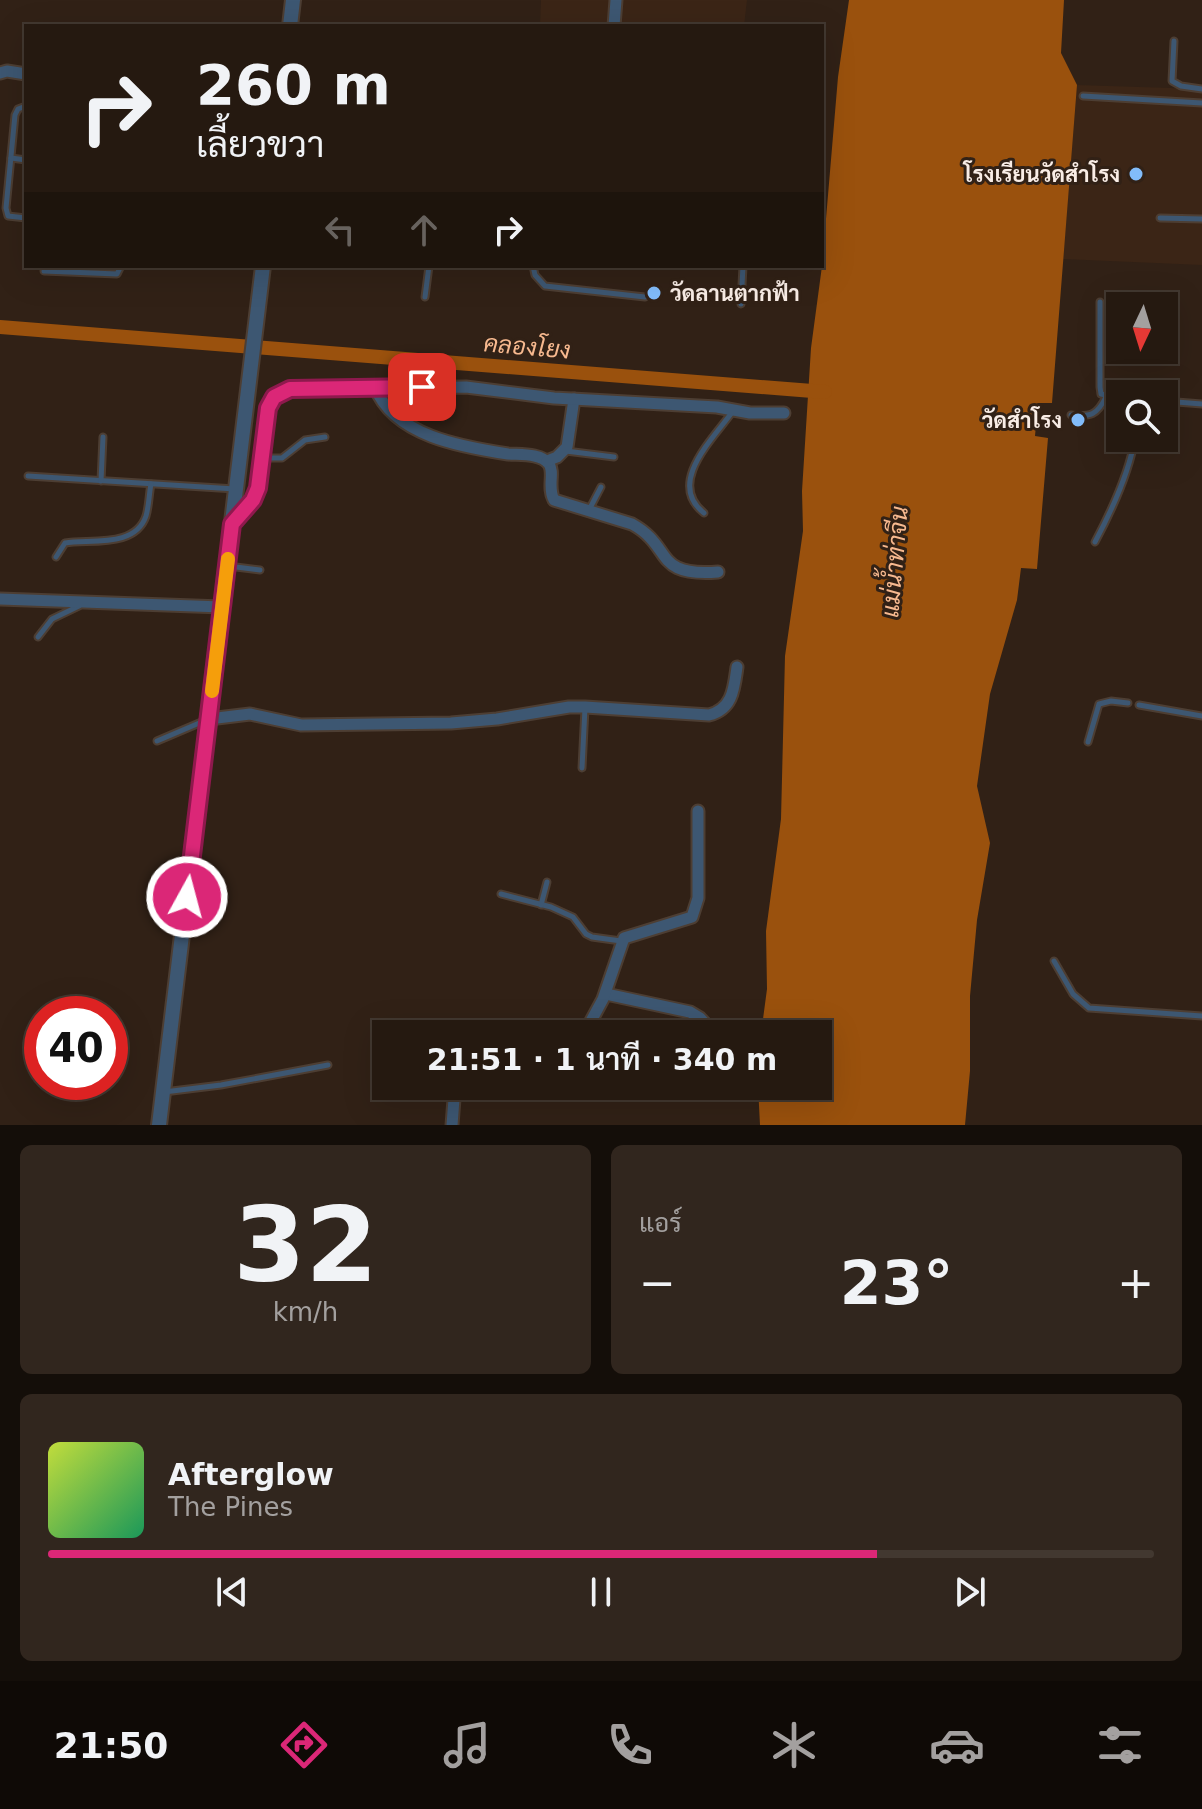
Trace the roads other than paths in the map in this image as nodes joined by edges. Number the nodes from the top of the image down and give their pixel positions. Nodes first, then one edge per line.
1 (293, 0) edge
2 (616, 0) edge
3 (290, 24) edge
4 (614, 24) edge
5 (1174, 41) dead end
6 (0, 73) edge
7 (24, 74) edge
8 (1202, 89) edge
9 (1083, 96) dead end
10 (1202, 103) edge
11 (24, 107) edge
12 (11, 158) junction
13 (24, 160) edge
14 (24, 218) edge
15 (1160, 218) dead end
16 (1202, 219) edge
17 (120, 268) edge
18 (429, 268) edge
19 (533, 268) edge
20 (743, 268) edge
21 (44, 271) dead end
22 (263, 272) edge
23 (425, 297) dead end
24 (645, 297) dead end
25 (1100, 302) dead end
26 (741, 304) dead end
27 (375, 387) junction
28 (1106, 397) joint
29 (574, 399) junction
30 (1178, 402) edge
31 (1202, 404) edge
32 (733, 410) junction
33 (784, 413) dead end
34 (1071, 415) dead end
35 (103, 437) dead end
36 (325, 437) dead end
37 (565, 451) junction
38 (1133, 452) edge
39 (614, 457) dead end
40 (262, 458) junction
41 (547, 461) junction
42 (28, 476) dead end
43 (101, 481) junction
44 (151, 484) junction
45 (601, 487) dead end
46 (236, 489) junction
47 (589, 511) junction
48 (704, 513) dead end
49 (232, 524) junction
50 (1095, 542) dead end
51 (56, 557) dead end
52 (227, 566) junction
53 (260, 570) dead end
54 (718, 572) dead end
55 (0, 599) edge
56 (87, 602) junction
57 (222, 607) junction
58 (38, 637) dead end
59 (737, 667) dead end
60 (1128, 703) dead end
61 (1139, 705) dead end
62 (585, 707) junction
63 (1202, 716) edge
64 (209, 719) junction
65 (157, 741) dead end
66 (1088, 742) dead end
67 (582, 768) dead end
68 (698, 811) dead end
69 (547, 882) dead end
70 (501, 894) dead end
71 (541, 905) junction
72 (622, 942) junction
73 (1054, 961) dead end
74 (606, 994) junction
75 (1202, 1016) edge
76 (592, 1020) edge
77 (702, 1020) edge
78 (328, 1065) dead end
79 (163, 1092) junction
80 (454, 1100) edge
81 (159, 1125) edge
82 (452, 1125) edge

1 - 3 street
2 - 4 street
5 - 8 lane
6 - 7 street
9 - 10 lane
11 - 12 lane
12 - 13 lane
12 - 14 lane
15 - 16 lane
17 - 21 lane
18 - 23 lane
19 - 24 lane
20 - 26 lane
22 - 46 street
25 - 28 lane
27 - 29 street
27 - 40 street
27 - 41 street
28 - 34 lane
29 - 32 street
29 - 37 street
30 - 31 lane
32 - 33 street
32 - 48 lane
35 - 43 lane
36 - 40 lane
37 - 39 lane
37 - 41 street
38 - 50 lane
40 - 49 street
41 - 47 street
42 - 43 lane
43 - 44 lane
44 - 46 lane
44 - 51 lane
45 - 47 lane
46 - 49 street
47 - 54 street
49 - 52 street
52 - 53 lane
52 - 57 street
55 - 56 street
56 - 57 street
56 - 58 lane
57 - 64 street
59 - 62 street
60 - 66 lane
61 - 63 lane
62 - 64 street
62 - 67 lane
64 - 65 lane
64 - 79 street
68 - 72 street
69 - 71 lane
70 - 71 lane
71 - 72 lane
72 - 74 street
73 - 75 lane
74 - 76 street
74 - 77 street
78 - 79 lane
79 - 81 street
80 - 82 street

